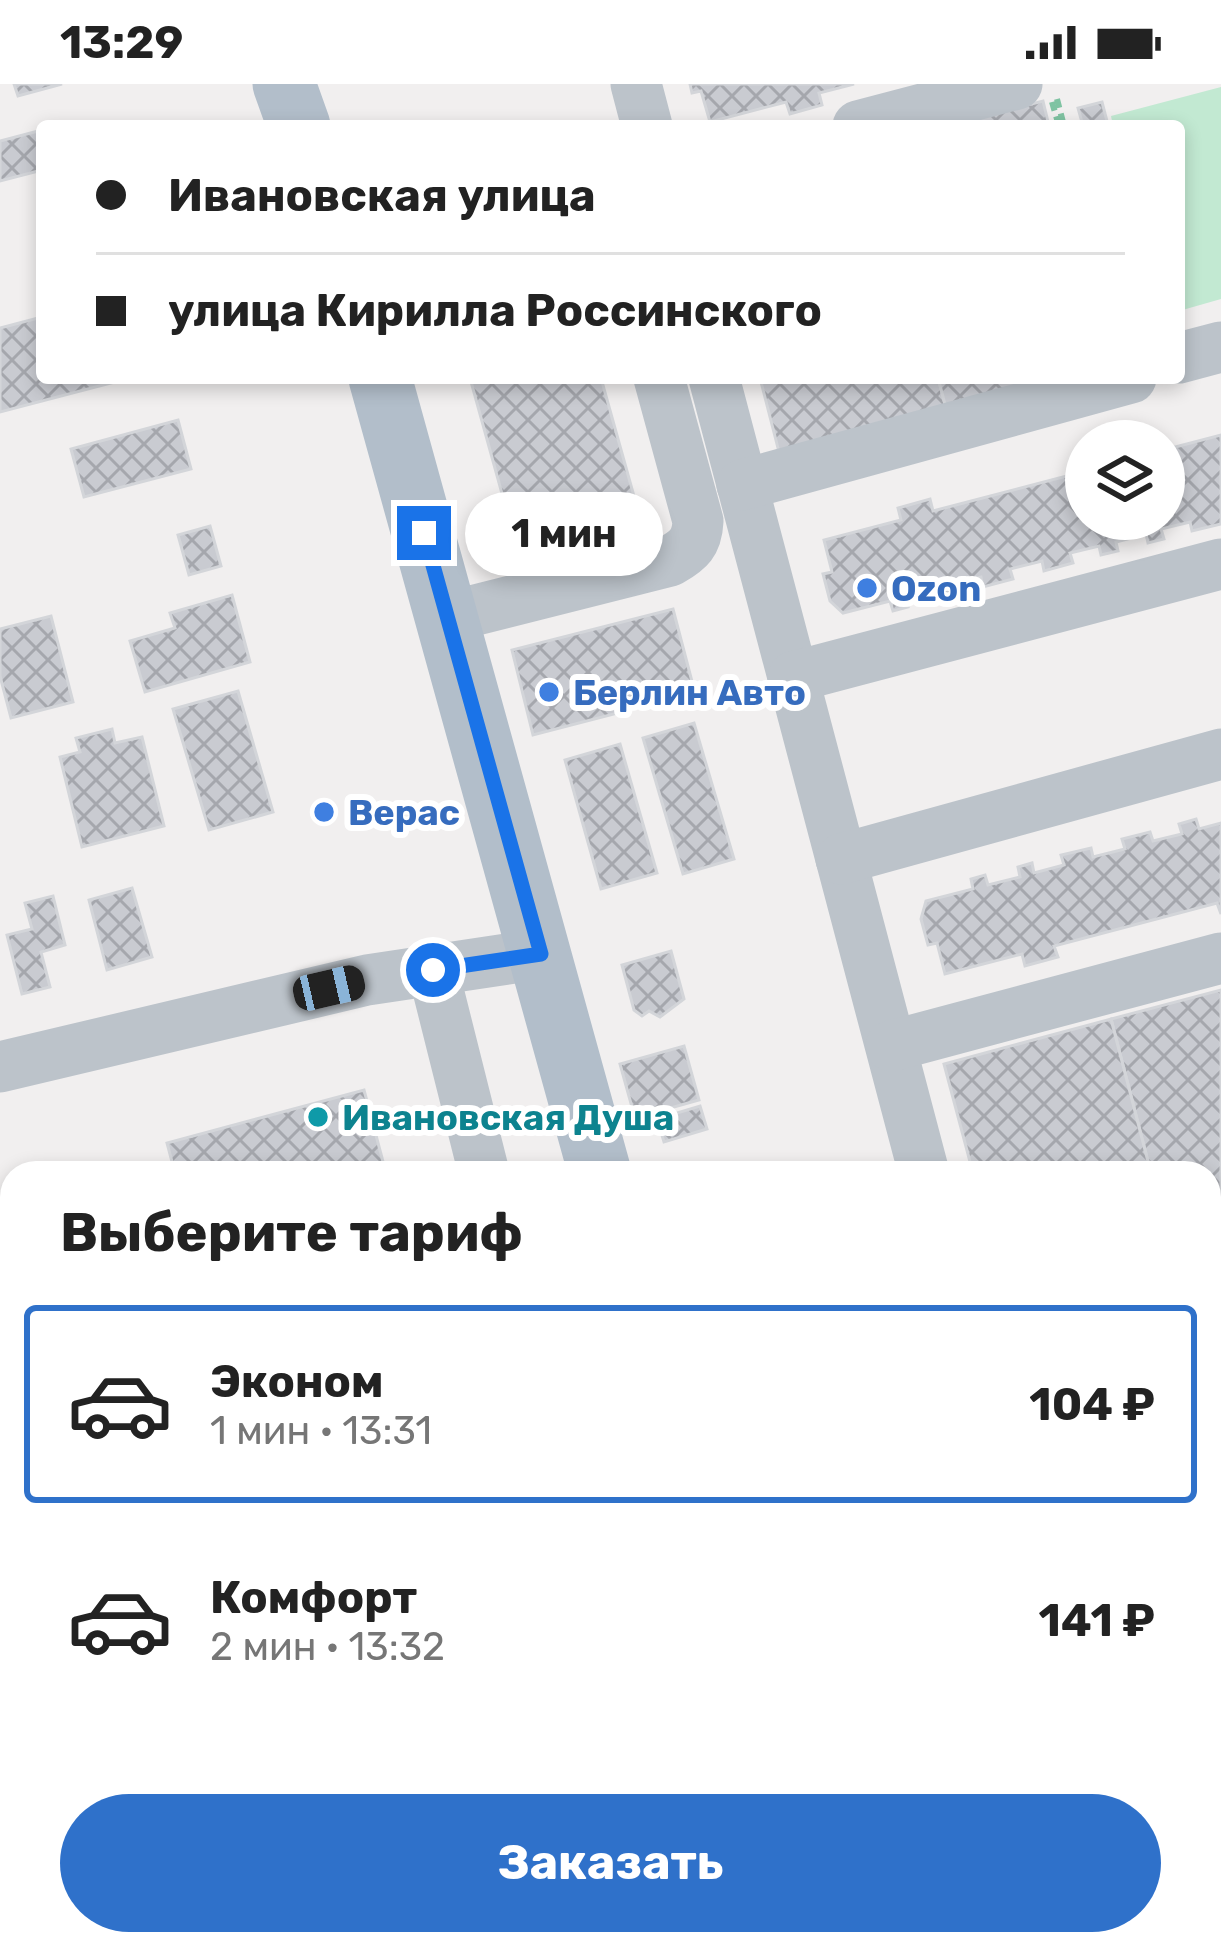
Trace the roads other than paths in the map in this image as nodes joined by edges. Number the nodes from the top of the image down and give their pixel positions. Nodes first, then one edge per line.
1 (284, 84) edge
2 (636, 84) edge
3 (1034, 91) edge
4 (296, 120) edge
5 (645, 120) edge
6 (888, 120) edge
7 (1221, 347) edge
8 (1185, 356) edge
9 (382, 384) edge
10 (661, 384) edge
11 (716, 384) edge
12 (1109, 384) edge
13 (742, 485) junction
14 (1221, 563) edge
15 (448, 617) junction
16 (793, 677) junction
17 (1221, 754) edge
18 (841, 859) junction
19 (541, 954) junction
20 (1221, 958) edge
21 (433, 970) junction
22 (891, 1046) junction
23 (0, 1067) edge
24 (481, 1161) edge
25 (597, 1161) edge
26 (921, 1161) edge

1 - 4 main road
2 - 5 street
3 - 6 street
7 - 8 street
9 - 15 main road
10 - 15 street
11 - 13 street
12 - 13 street
13 - 16 street
14 - 16 street
15 - 19 main road
16 - 18 street
17 - 18 street
18 - 22 street
19 - 21 street
19 - 25 main road
20 - 22 street
21 - 23 street
21 - 24 street
22 - 26 street

